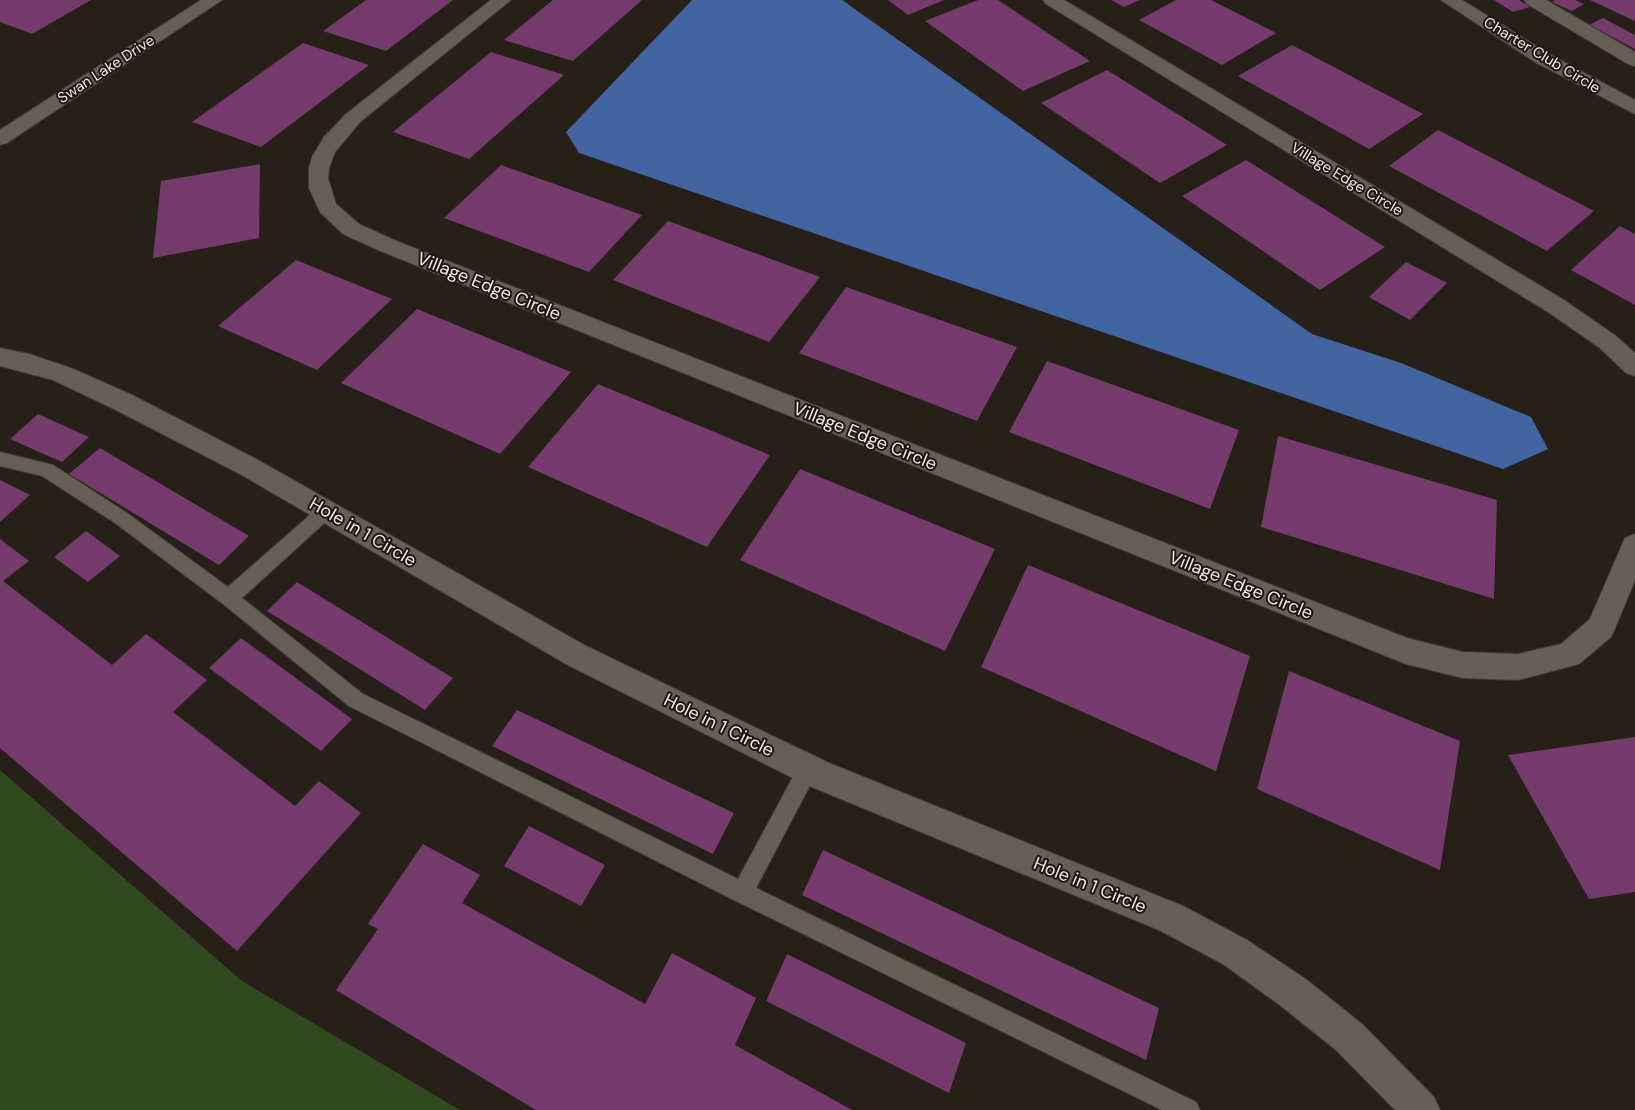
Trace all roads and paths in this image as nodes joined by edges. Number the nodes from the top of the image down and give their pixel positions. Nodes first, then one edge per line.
1 (213, 0) edge
2 (502, 0) edge
3 (1052, 0) edge
4 (1450, 0) edge
5 (1533, 0) edge
6 (1635, 60) edge
7 (1630, 99) edge
8 (0, 139) edge
9 (0, 357) edge
10 (1635, 367) edge
11 (0, 459) edge
12 (326, 511) junction
13 (1635, 546) edge
14 (229, 598) junction
15 (808, 769) junction
16 (742, 892) junction
17 (1188, 1110) edge
18 (1421, 1110) edge

1 - 8 street, Swan Lake Drive
2 - 13 street, Village Edge Circle
3 - 10 street, Village Edge Circle
4 - 7 street, Charter Club Circle
5 - 6 street
9 - 12 street, Hole in 1 Circle
11 - 14 lane
12 - 14 lane
12 - 15 street, Hole in 1 Circle
14 - 16 lane
15 - 16 lane
15 - 18 street, Hole in 1 Circle
16 - 17 lane

